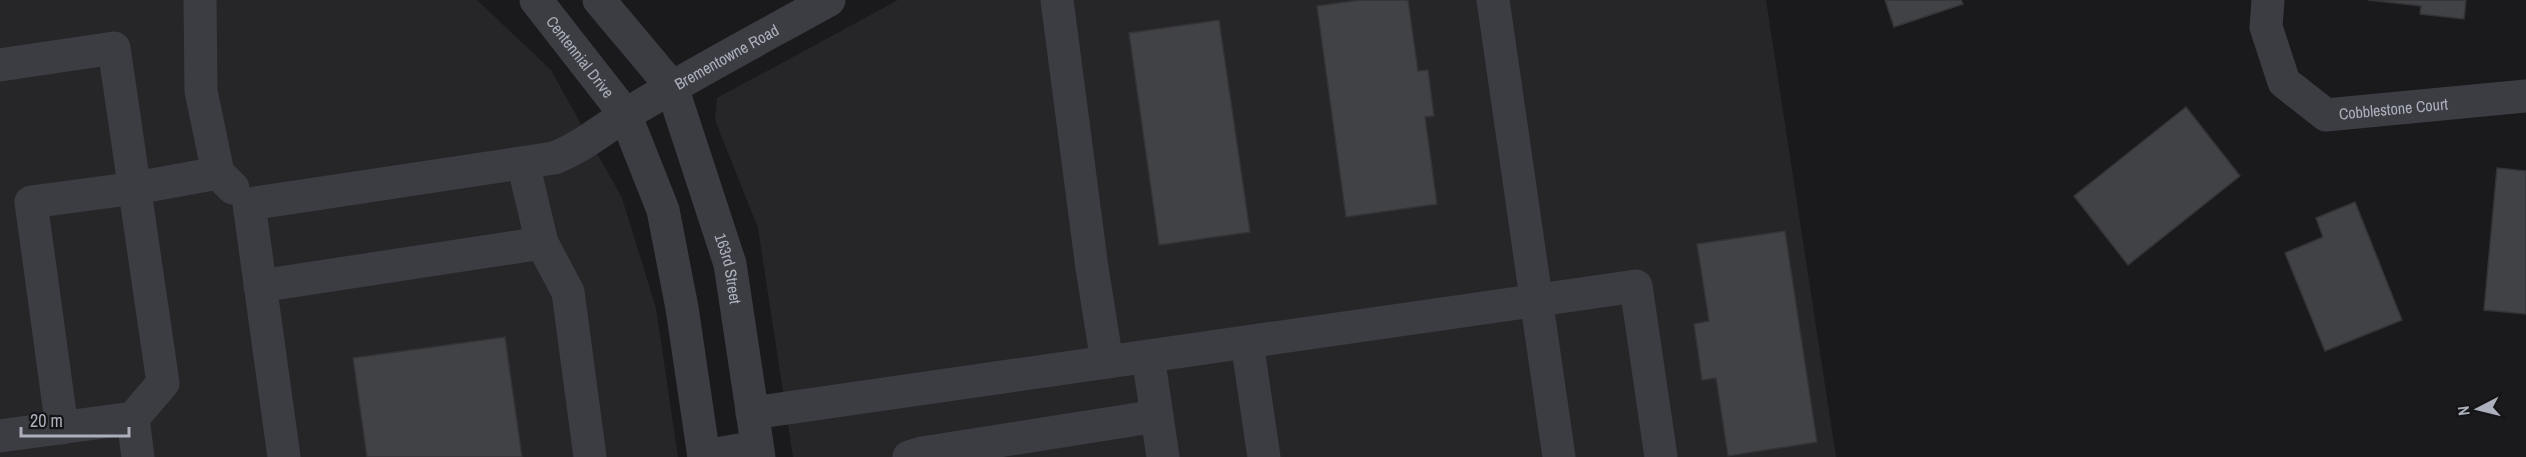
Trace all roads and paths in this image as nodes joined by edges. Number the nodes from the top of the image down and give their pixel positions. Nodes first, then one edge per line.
1 (200, 0) edge
2 (536, 0) edge
3 (599, 0) edge
4 (829, 0) edge
5 (1057, 0) edge
6 (1492, 0) edge
7 (2268, 0) edge
8 (0, 65) edge
9 (672, 87) junction
10 (2526, 96) edge
11 (625, 114) junction
12 (523, 163) junction
13 (219, 173) junction
14 (136, 188) junction
15 (249, 204) junction
16 (542, 243) junction
17 (260, 286) junction
18 (1536, 300) junction
19 (1247, 342) junction
20 (1148, 356) junction
21 (1107, 362) junction
22 (752, 413) junction
23 (1157, 416) junction
24 (133, 418) junction
25 (62, 428) junction
26 (0, 436) edge
27 (758, 452) edge
28 (704, 456) edge
29 (138, 457) edge
30 (284, 457) edge
31 (590, 457) edge
32 (909, 457) edge
33 (1163, 457) edge
34 (1264, 457) edge
35 (1559, 457) edge
36 (1661, 457) edge

1 - 13 street
2 - 11 street, Centennial Drive
3 - 9 street
4 - 9 street, Brementowne Road
5 - 21 street
6 - 18 street
7 - 10 street, Cobblestone Court
8 - 14 street
9 - 11 street, Brementowne Road
9 - 22 street, 163rd Street
11 - 12 street, Brementowne Road
11 - 28 street
12 - 15 street, Brementowne Road
12 - 16 street
13 - 14 street
13 - 15 street
14 - 24 street
14 - 25 street
15 - 17 street
16 - 17 street
16 - 31 street
17 - 30 street
18 - 19 street
18 - 35 street
18 - 36 street
19 - 20 street
19 - 34 street
20 - 21 street
20 - 23 street
21 - 22 street
22 - 27 street, 163rd Street
23 - 32 street
23 - 33 street
24 - 25 street
24 - 29 street
25 - 26 street
27 - 28 street

